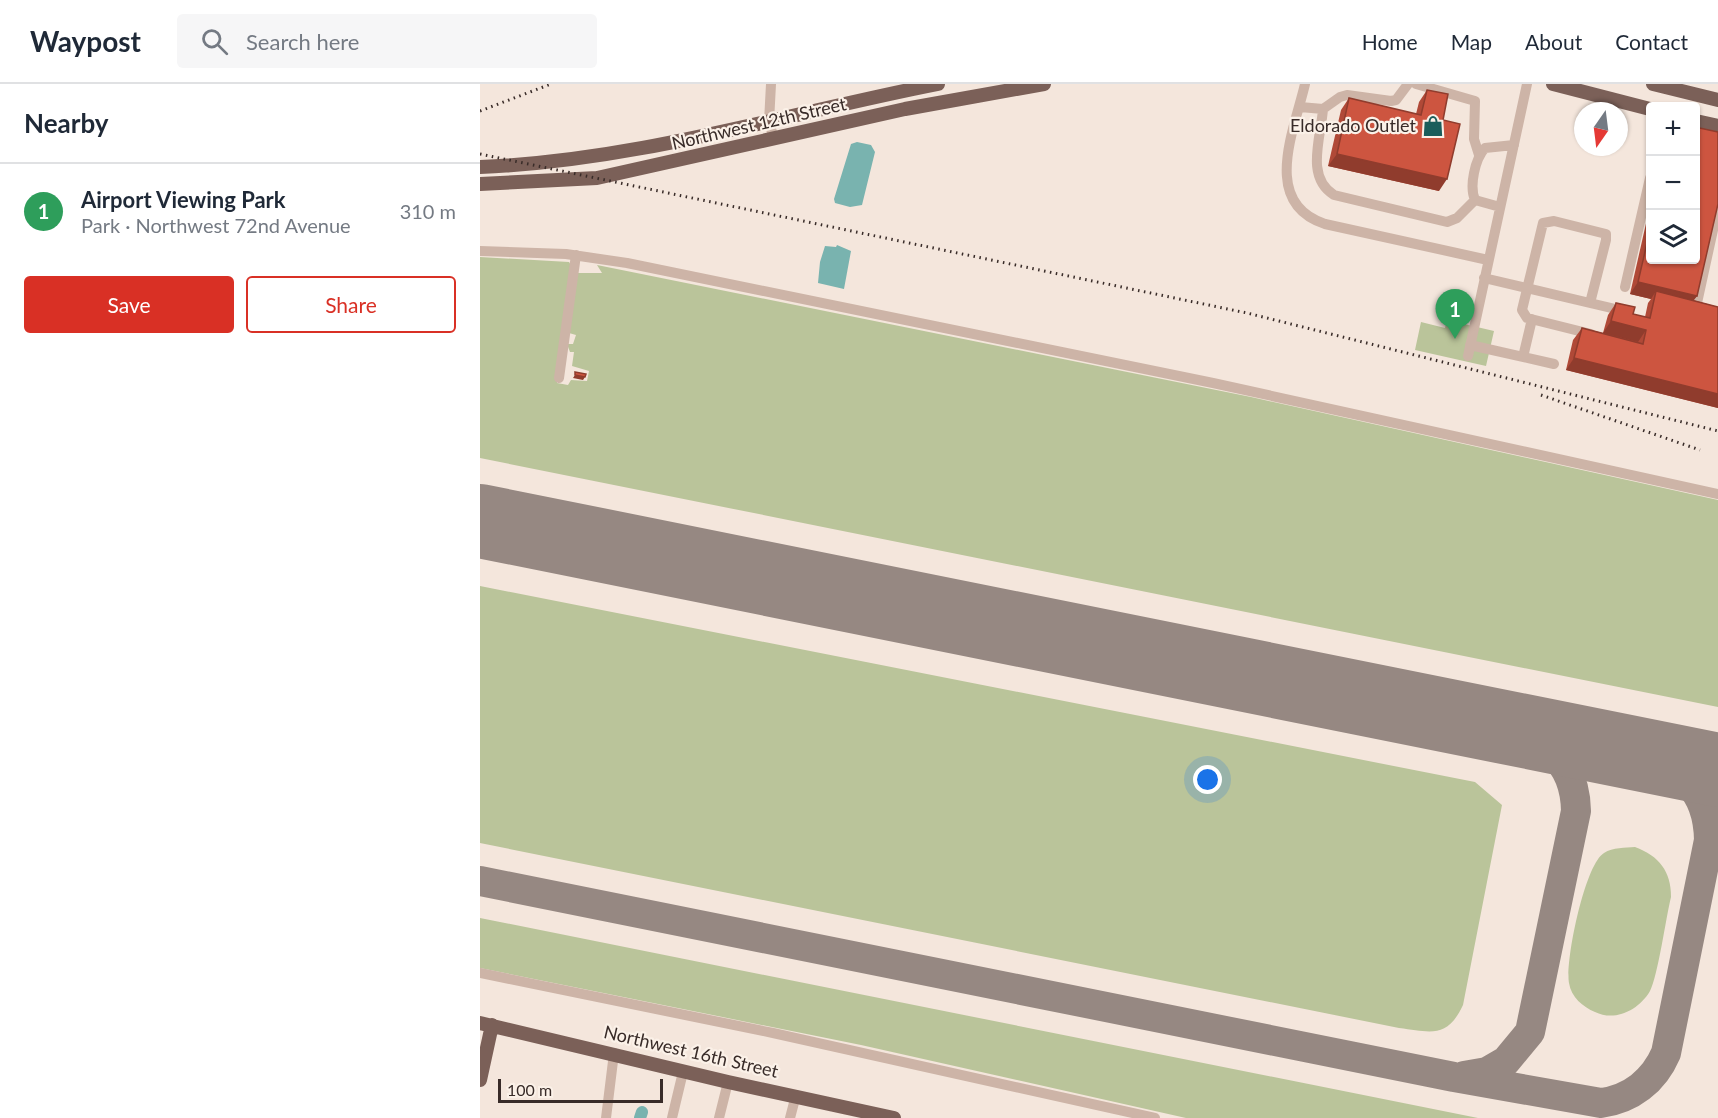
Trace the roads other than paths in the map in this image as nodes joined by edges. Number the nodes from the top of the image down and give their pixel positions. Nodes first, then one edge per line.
1 (771, 84) edge
2 (938, 84) edge
3 (1044, 84) edge
4 (1305, 84) edge
5 (1408, 84) edge
6 (1416, 84) edge
7 (1527, 84) edge
8 (1553, 84) edge
9 (1653, 84) edge
10 (984, 89) edge
11 (1691, 89) edge
12 (1718, 100) edge
13 (1300, 108) junction
14 (1646, 108) edge
15 (1323, 109) junction
16 (769, 122) junction
17 (1700, 122) edge
18 (1718, 126) edge
19 (774, 139) junction
20 (1514, 145) junction
21 (1479, 154) junction
22 (480, 167) edge
23 (480, 184) edge
24 (1646, 195) edge
25 (1475, 200) junction
26 (1500, 207) junction
27 (1718, 207) edge
28 (480, 251) edge
29 (576, 255) junction
30 (1488, 260) junction
31 (1485, 278) junction
32 (1625, 287) dead end
33 (1527, 288) junction
34 (1590, 303) junction
35 (1697, 303) edge
36 (1625, 312) edge
37 (1532, 319) junction
38 (1598, 336) edge
39 (1523, 357) junction
40 (1554, 364) dead end
41 (559, 378) dead end
42 (1718, 494) edge
43 (480, 973) edge
44 (486, 1024) edge
45 (614, 1053) junction
46 (683, 1072) junction
47 (480, 1080) edge
48 (728, 1082) junction
49 (796, 1095) junction
50 (606, 1118) edge
51 (672, 1118) edge
52 (719, 1118) edge
53 (790, 1118) edge
54 (894, 1118) edge
55 (1155, 1118) edge

1 - 16 street
2 - 16 main road, Northwest 12th Street
3 - 10 main road, Northwest 12th Street
4 - 13 street
5 - 15 street
6 - 21 street
7 - 20 street
8 - 14 main road
9 - 11 main road
10 - 19 main road, Northwest 12th Street
11 - 12 main road
13 - 15 street
13 - 30 street
15 - 25 street
16 - 19 street
16 - 22 main road, Northwest 12th Street
17 - 18 main road
19 - 23 main road, Northwest 12th Street
20 - 21 street
20 - 26 street
21 - 25 street
24 - 32 street
25 - 26 street
26 - 30 street
27 - 35 street
28 - 29 street
29 - 41 street
29 - 42 street
30 - 31 street
31 - 33 street
31 - 39 street
33 - 34 street
33 - 34 street
33 - 37 street
34 - 36 street
37 - 38 street
37 - 39 street
39 - 40 street
43 - 55 street
44 - 45 main road, Northwest 16th Street
44 - 47 main road
45 - 46 main road, Northwest 16th Street
45 - 50 street
46 - 48 main road, Northwest 16th Street
46 - 51 street
48 - 49 main road, Northwest 16th Street
48 - 52 street
49 - 53 street
49 - 54 main road, Northwest 16th Street

